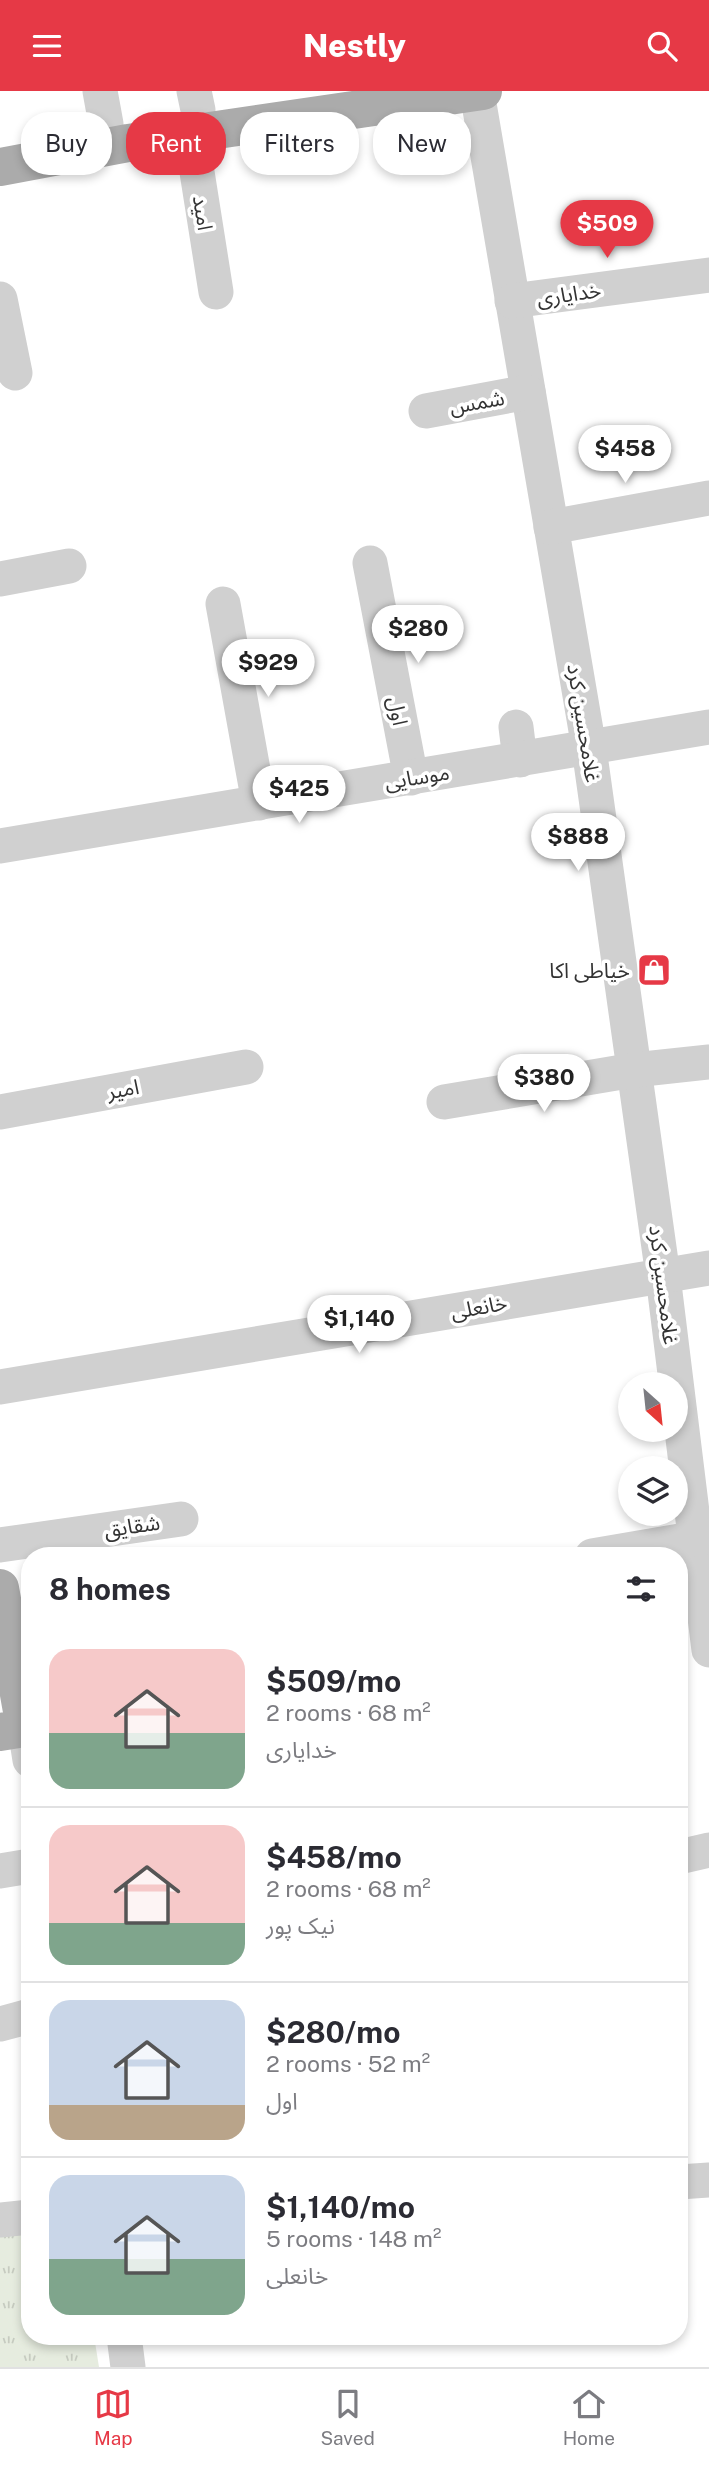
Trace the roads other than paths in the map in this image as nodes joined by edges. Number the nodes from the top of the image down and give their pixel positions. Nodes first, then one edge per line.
1 (318, 91) edge
2 (479, 91) edge
3 (103, 108) edge
4 (194, 112) edge
5 (126, 142) edge
6 (0, 146) edge
7 (0, 167) edge
8 (202, 175) edge
9 (709, 275) edge
10 (216, 292) dead end
11 (0, 299) edge
12 (512, 301) junction
13 (15, 373) dead end
14 (528, 393) junction
15 (426, 411) dead end
16 (709, 498) edge
17 (551, 527) junction
18 (370, 563) dead end
19 (69, 566) dead end
20 (0, 579) edge
21 (223, 604) dead end
22 (709, 727) edge
23 (589, 748) junction
24 (411, 778) junction
25 (258, 803) junction
26 (0, 846) edge
27 (709, 1062) edge
28 (246, 1067) dead end
29 (634, 1070) junction
30 (444, 1102) dead end
31 (0, 1112) edge
32 (709, 1268) edge
33 (663, 1276) junction
34 (0, 1387) edge
35 (181, 1519) dead end
36 (702, 1537) edge
37 (0, 1545) edge
38 (644, 1547) edge
39 (0, 1588) edge
40 (709, 1650) edge
41 (21, 1737) edge
42 (709, 1850) edge
43 (688, 1855) edge
44 (21, 1868) edge
45 (0, 1871) edge
46 (21, 2018) edge
47 (0, 2024) edge
48 (709, 2180) edge
49 (688, 2181) edge
50 (21, 2218) edge
51 (0, 2220) edge
52 (125, 2345) edge
53 (128, 2367) edge

1 - 4 main road
2 - 4 main road
2 - 12 street, غلامحسین کرد
3 - 4 main road
3 - 6 main road
5 - 7 main road
8 - 10 street, امید
9 - 12 street, خدایاری
11 - 13 street
12 - 14 street, غلامحسین کرد
14 - 15 street, شمس
14 - 17 street, غلامحسین کرد
16 - 17 street
17 - 23 street, غلامحسین کرد
18 - 24 street, اول
19 - 20 street
21 - 25 street
22 - 23 street, موسایی
23 - 24 street, موسایی
23 - 29 street, غلامحسین کرد
24 - 25 street, موسایی
25 - 26 street, موسایی
27 - 29 street
28 - 31 street, امیر
29 - 30 street
29 - 33 street, غلامحسین کرد
32 - 33 street, خانعلی
33 - 34 street, خانعلی
33 - 36 street, غلامحسین کرد
35 - 37 street, شقایق
36 - 38 street
36 - 40 street, غلامحسین کرد
39 - 41 main road
42 - 43 street
44 - 45 street
46 - 47 street
48 - 49 street
50 - 51 street
52 - 53 street

